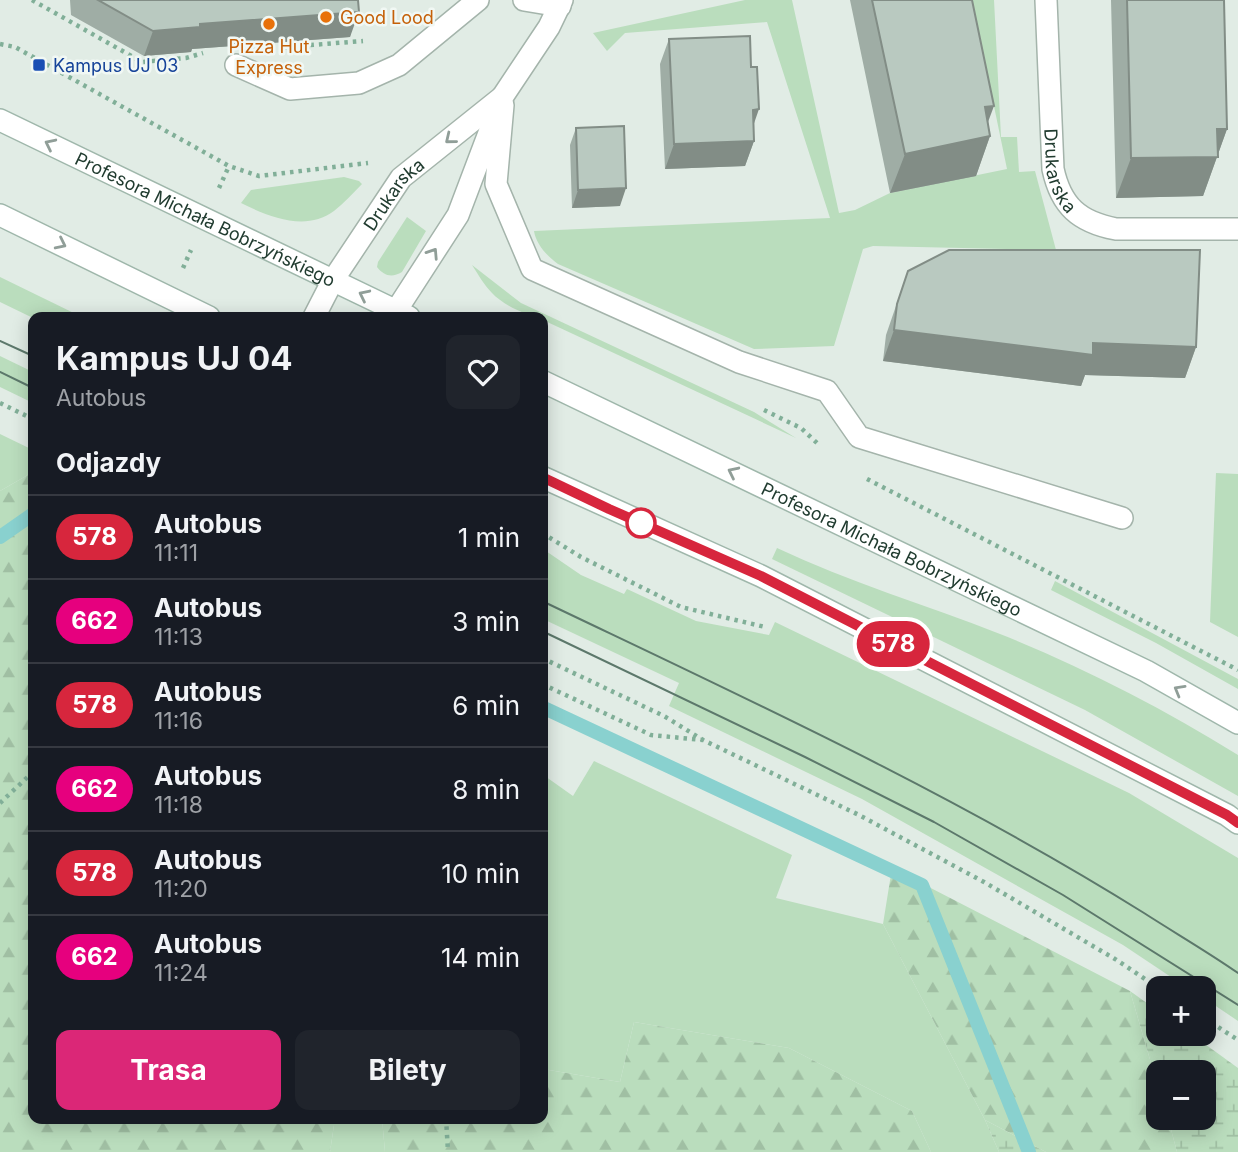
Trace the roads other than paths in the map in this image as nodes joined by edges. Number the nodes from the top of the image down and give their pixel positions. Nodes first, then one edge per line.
1 (478, 0) edge
2 (524, 0) edge
3 (1046, 0) edge
4 (561, 3) edge
5 (236, 65) dead end
6 (503, 96) junction
7 (0, 120) edge
8 (0, 215) edge
9 (1238, 229) edge
10 (333, 280) junction
11 (199, 312) edge
12 (317, 312) edge
13 (393, 312) edge
14 (401, 312) edge
15 (548, 384) edge
16 (548, 480) edge
17 (1122, 518) dead end
18 (1238, 723) edge
19 (1238, 823) edge

1 - 5 main road
2 - 4 main road
3 - 9 main road, Drukarska
4 - 6 main road, Drukarska
6 -> 10 main road, Drukarska
14 -> 6 main road, Drukarska
6 - 17 main road
10 -> 7 main road, Profesora Michała Bobrzyńskiego
8 -> 11 main road
10 - 12 main road, Drukarska
13 -> 10 main road, Profesora Michała Bobrzyńskiego
18 -> 15 main road, Profesora Michała Bobrzyńskiego
16 - 19 main road

